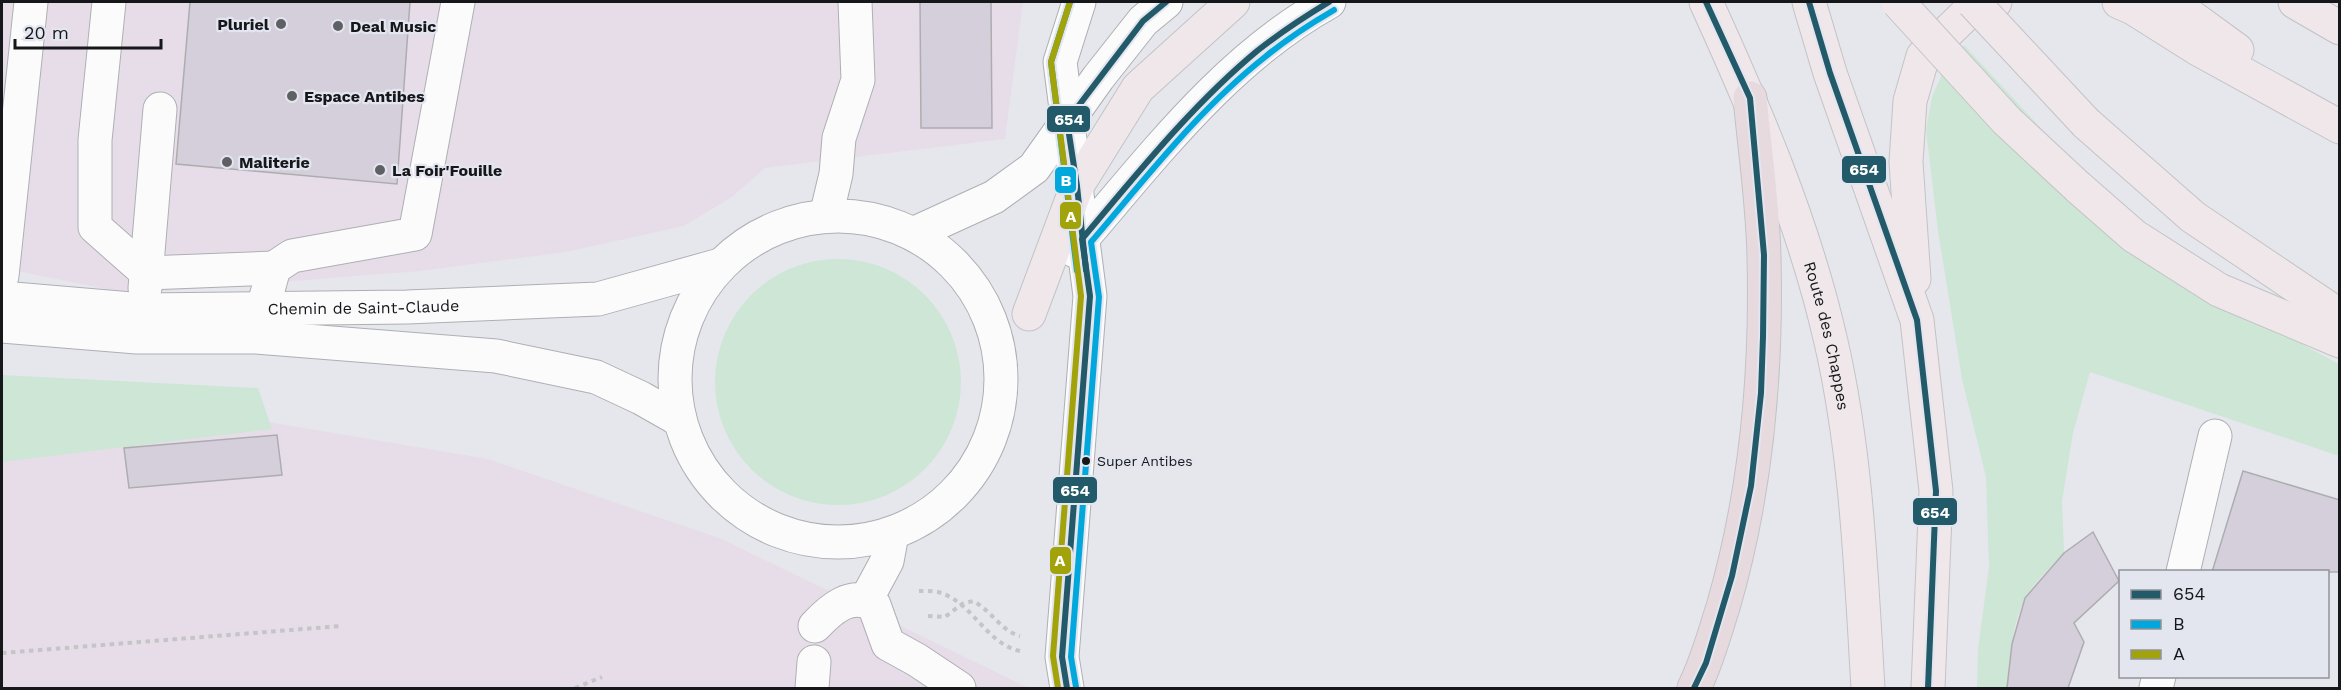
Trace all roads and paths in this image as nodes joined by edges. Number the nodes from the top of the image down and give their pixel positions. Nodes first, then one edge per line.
1 (31, 2) edge
2 (109, 2) edge
3 (458, 2) edge
4 (855, 2) edge
5 (1079, 2) edge
6 (1166, 2) edge
7 (1233, 2) edge
8 (1329, 2) edge
9 (1706, 2) edge
10 (1809, 2) edge
11 (1898, 2) edge
12 (1974, 2) edge
13 (1995, 2) edge
14 (2119, 2) edge
15 (2171, 2) edge
16 (2295, 2) edge
17 (2308, 2) edge
18 (2340, 27) edge
19 (1750, 98) junction
20 (160, 109) dead end
21 (1067, 122) junction
22 (2340, 125) edge
23 (1077, 186) junction
24 (826, 216) junction
25 (913, 234) junction
26 (1082, 239) junction
27 (283, 262) junction
28 (720, 265) junction
29 (147, 273) junction
30 (2, 276) edge
31 (2, 298) edge
32 (263, 308) junction
33 (143, 310) junction
34 (1029, 314) junction
35 (2340, 316) edge
36 (1917, 320) junction
37 (2, 326) edge
38 (2340, 340) edge
39 (999, 352) junction
40 (678, 418) junction
41 (2215, 436) dead end
42 (892, 534) junction
43 (2183, 570) edge
44 (866, 600) junction
45 (962, 604) junction
46 (919, 613) dead end
47 (341, 626) dead end
48 (815, 626) dead end
49 (1025, 637) dead end
50 (2, 653) edge
51 (1065, 673) edge
52 (602, 677) dead end
53 (575, 688) edge
54 (958, 688) edge
55 (1694, 688) edge
56 (1868, 688) edge
57 (1928, 688) edge

1 - 30 street
2 - 29 street
3 - 27 street
4 - 24 street
5 - 21 street
6 - 21 street
7 - 23 main road
8 - 26 street
9 - 19 main road, Route des Chappes
10 - 36 main road
11 - 38 main road, bridge
12 - 35 main road, bridge
13 - 36 main road
14 - 22 main road
15 - 22 main road
16 - 18 main road
17 - 18 main road
19 - 55 highway
19 - 56 main road, Route des Chappes
20 - 29 street
21 - 23 street
21 - 25 street
23 - 26 street
23 - 34 main road
24 - 25 street
24 - 28 street
25 - 39 street
26 - 34 street
26 - 51 street
27 - 29 street
27 - 32 street
28 - 32 street, Chemin de Saint-Claude
28 - 40 street
29 - 33 street
31 - 33 street, Chemin de Saint-Claude
32 - 33 street, Chemin de Saint-Claude
34 - 39 street
36 - 57 main road
37 - 40 street, Chemin de Saint-Claude
39 - 42 street
40 - 42 street
41 - 43 street
42 - 44 street
44 - 45 path
44 - 48 street
44 - 54 street
45 - 46 path
45 - 49 path
45 - 51 path
47 - 50 path
52 - 53 path

